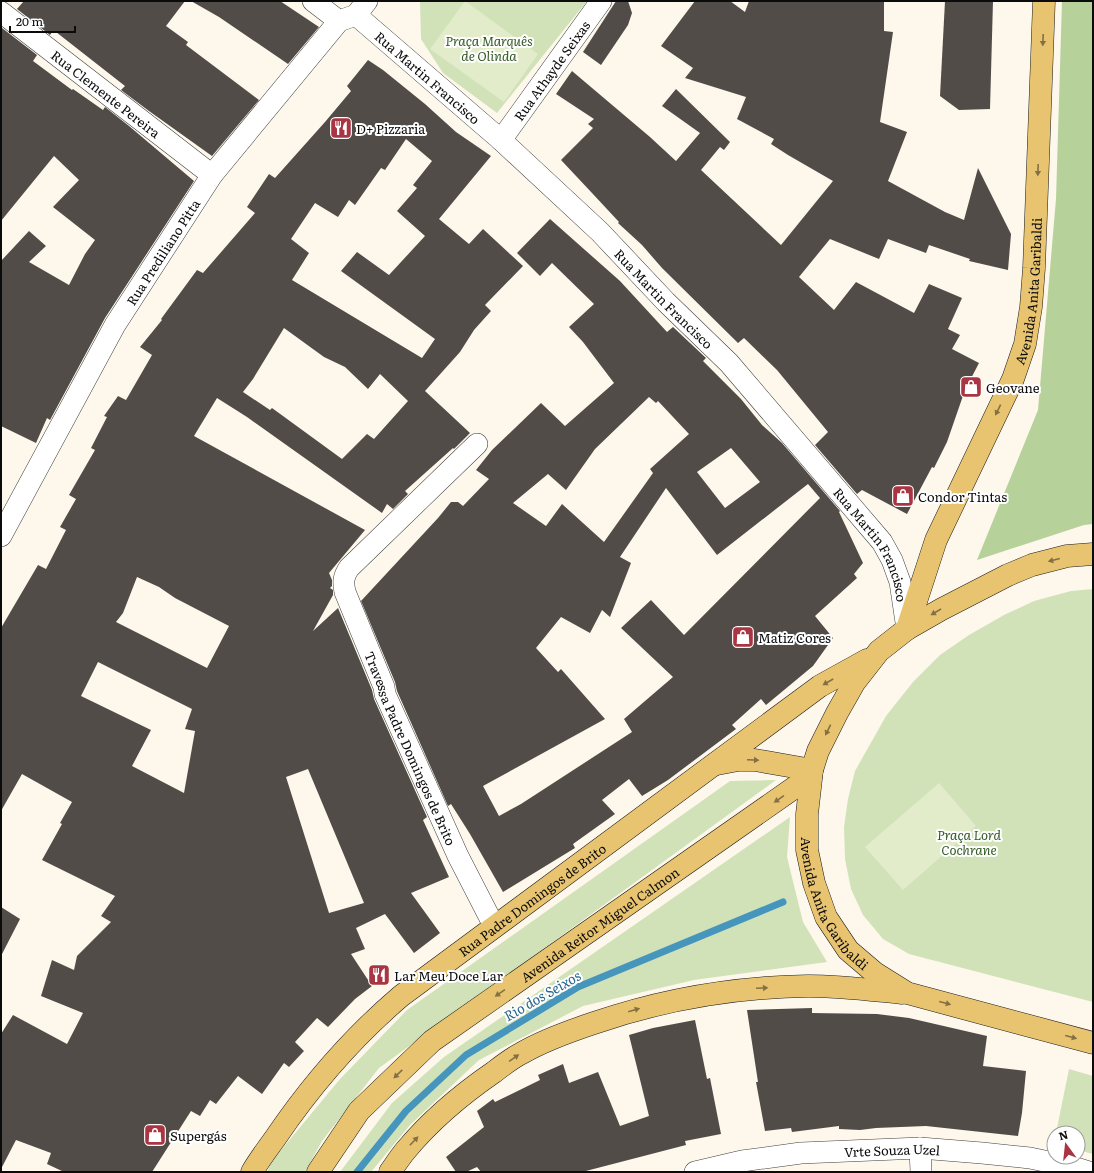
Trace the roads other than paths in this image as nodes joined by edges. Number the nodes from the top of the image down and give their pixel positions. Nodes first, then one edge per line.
1 (312, 1) edge
2 (601, 1) edge
3 (1044, 1) edge
4 (1, 12) edge
5 (354, 12) edge
6 (501, 140) junction
7 (212, 175) junction
8 (476, 444) dead end
9 (1, 536) edge
10 (1093, 554) edge
11 (907, 629) junction
12 (874, 655) junction
13 (714, 765) junction
14 (812, 773) junction
15 (494, 926) junction
16 (907, 994) junction
17 (1093, 1043) edge
18 (920, 1148) junction
19 (982, 1153) junction
20 (252, 1172) edge
21 (318, 1172) edge
22 (390, 1172) edge
23 (695, 1172) edge
24 (921, 1172) edge
25 (1003, 1172) edge
26 (1089, 1172) edge

1 - 5 street, Rua Martin Francisco
2 - 6 street, Rua Athayde Seixas
3 -> 11 main road, Avenida Anita Garibaldi
4 - 7 street, Rua Clemente Pereira
5 - 6 street, Rua Martin Francisco
5 - 7 street, Rua Prediliano Pitta
6 - 11 street, Rua Martin Francisco
7 - 9 street, Rua Prediliano Pitta
8 - 15 street, Travessa Padre Domingos de Brito
10 -> 11 main road, Avenida Anita Garibaldi
11 - 12 main road, Avenida Anita Garibaldi
12 -> 13 main road, Rua Padre Domingos de Brito
12 -> 14 main road, Avenida Anita Garibaldi
13 -> 14 main road, Rua Padre Domingos de Brito
13 - 15 main road, Rua Padre Domingos de Brito
14 - 16 main road, Avenida Anita Garibaldi
14 -> 21 main road, Avenida Reitor Miguel Calmon
15 - 20 main road, Rua Padre Domingos de Brito
16 -> 17 main road, Avenida Anita Garibaldi
22 -> 16 main road
18 - 19 street, Vrte Souza Uzel
18 - 23 street, Vrte Souza Uzel
18 - 24 street
19 - 25 street
19 - 26 street, Vrte Souza Uzel

